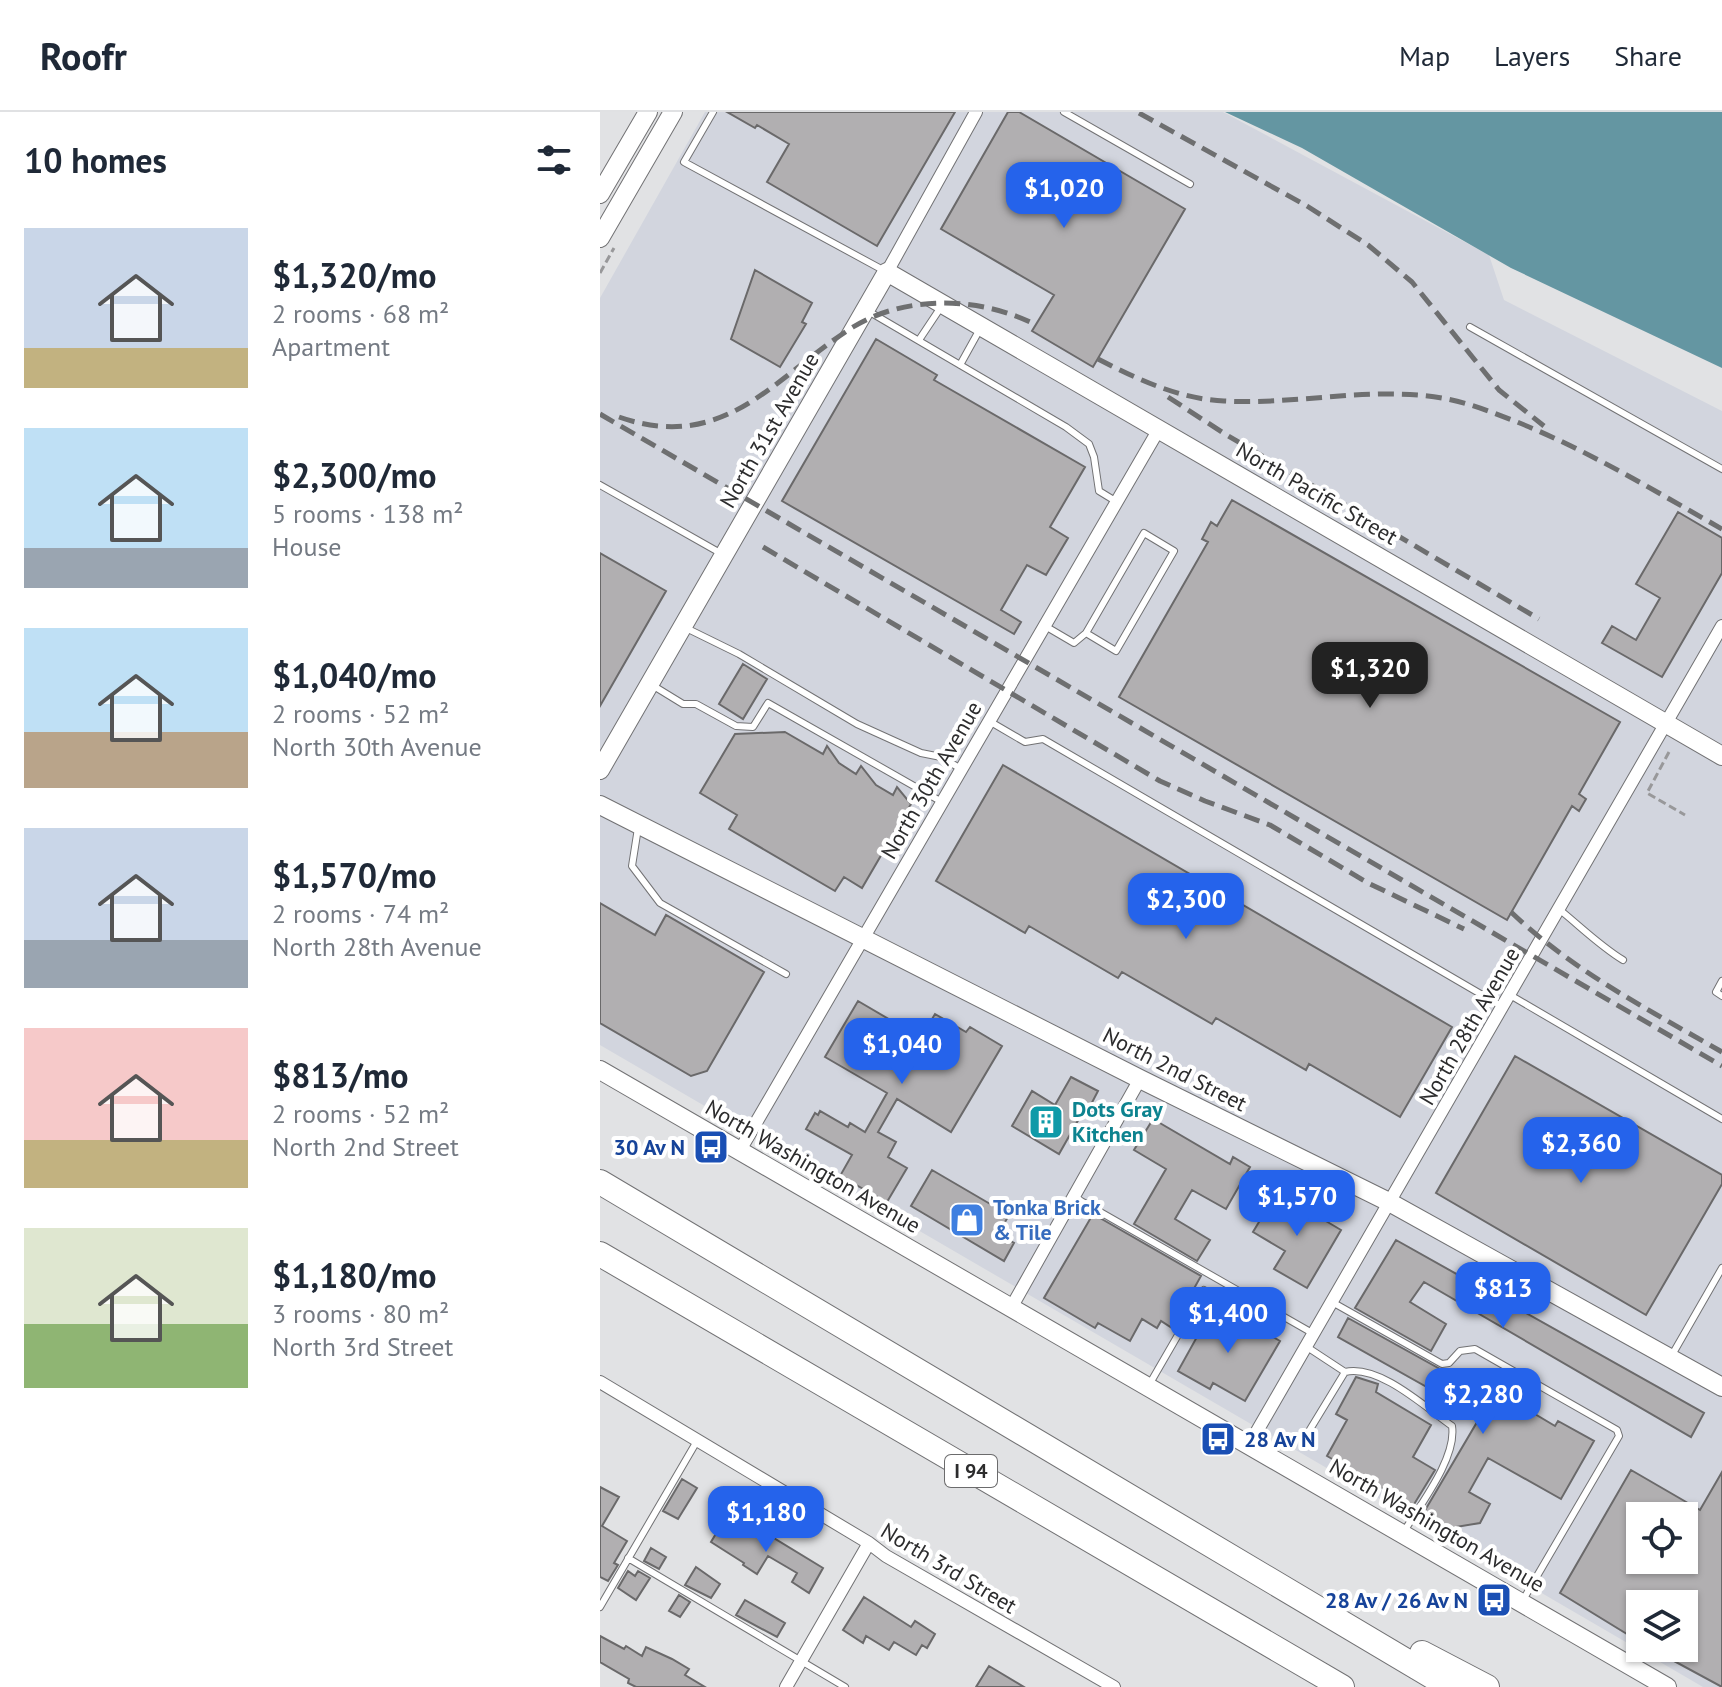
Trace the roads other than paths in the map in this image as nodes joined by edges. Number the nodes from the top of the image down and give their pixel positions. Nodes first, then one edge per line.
1 (648, 112) edge
2 (673, 112) edge
3 (713, 112) edge
4 (976, 112) edge
5 (1064, 112) edge
6 (1190, 184) dead end
7 (600, 194) edge
8 (600, 238) edge
9 (887, 272) junction
10 (944, 303) junction
11 (865, 309) junction
12 (982, 326) junction
13 (1470, 327) dead end
14 (919, 340) junction
15 (960, 365) junction
16 (1159, 429) junction
17 (1722, 469) edge
18 (600, 485) edge
19 (1117, 502) junction
20 (725, 556) junction
21 (1045, 626) junction
22 (1722, 626) edge
23 (683, 627) junction
24 (1086, 633) junction
25 (650, 683) junction
26 (989, 721) junction
27 (1665, 724) junction
28 (1722, 756) edge
29 (961, 769) junction
30 (600, 770) edge
31 (942, 802) junction
32 (600, 805) edge
33 (639, 824) junction
34 (1560, 910) junction
35 (863, 936) junction
36 (1623, 960) dead end
37 (786, 974) dead end
38 (1722, 981) edge
39 (1722, 996) edge
40 (1506, 1001) junction
41 (600, 1070) edge
42 (1140, 1079) junction
43 (1722, 1119) edge
44 (739, 1152) junction
45 (600, 1182) edge
46 (1074, 1197) junction
47 (1389, 1202) junction
48 (600, 1254) edge
49 (1722, 1268) edge
50 (1204, 1290) dead end
51 (1332, 1302) junction
52 (1011, 1308) junction
53 (1314, 1334) junction
54 (1307, 1347) junction
55 (1671, 1357) junction
56 (1345, 1372) junction
57 (600, 1384) edge
58 (1149, 1385) junction
59 (1722, 1387) edge
60 (1306, 1436) dead end
61 (698, 1440) junction
62 (1249, 1445) junction
63 (1164, 1519) junction
64 (1403, 1533) junction
65 (869, 1543) junction
66 (628, 1558) junction
67 (1521, 1602) junction
68 (600, 1607) edge
69 (801, 1661) junction
70 (1109, 1686) edge
71 (786, 1687) edge
72 (845, 1687) edge
73 (1342, 1687) edge
74 (1450, 1687) edge
75 (1487, 1687) edge
76 (1667, 1687) edge

1 - 7 street
2 - 8 street
3 - 9 lane
4 - 9 street, North 31st Avenue
5 - 6 lane
9 - 10 street, North Pacific Street
9 - 11 street, North 31st Avenue
10 - 12 street, North Pacific Street
10 - 14 lane
11 - 14 lane
11 - 20 street, North 31st Avenue
12 - 15 lane
12 - 16 street, North Pacific Street
13 - 17 lane
14 - 15 lane
15 - 19 lane
16 - 19 street, North 30th Avenue
16 - 27 street, North Pacific Street
18 - 20 lane
19 - 21 street, North 30th Avenue
20 - 23 street, North 31st Avenue
21 - 24 lane
21 - 26 street, North 30th Avenue
22 - 27 street, North 28th Avenue
23 - 25 street, North 31st Avenue
23 - 29 lane
24 - 24 lane
25 - 30 street, North 31st Avenue
25 - 31 lane
26 - 29 street, North 30th Avenue
26 - 40 lane
27 - 28 street, North Pacific Street
27 - 34 street, North 28th Avenue
29 - 31 street, North 30th Avenue
31 - 35 street, North 30th Avenue
32 - 33 street, North 2nd Street
33 - 35 street, North 2nd Street
33 - 37 lane
34 - 36 lane
34 - 40 street, North 28th Avenue
35 - 42 street, North 2nd Street
35 - 44 street, North 30th Avenue
38 - 39 lane
40 - 43 lane
40 - 47 street, North 28th Avenue
41 - 44 street, North Washington Avenue
42 - 46 street
42 - 47 street, North 2nd Street
44 - 52 street, North Washington Avenue
45 - 63 highway, I 94
46 - 52 street
46 - 53 lane
47 - 51 street, North 28th Avenue
47 - 55 street, North 2nd Street
48 - 73 highway, I 94
49 - 55 lane
50 - 58 lane
51 - 53 street, North 28th Avenue
51 - 67 lane
52 - 58 street, North Washington Avenue
53 - 54 street, North 28th Avenue
54 - 56 lane
54 - 62 street, North 28th Avenue
55 - 59 street, North 2nd Street
56 - 60 lane
56 - 64 lane
57 - 61 street, North 3rd Street
58 - 62 street, North Washington Avenue
61 - 65 street, North 3rd Street
61 - 66 lane
62 - 64 street, North Washington Avenue
63 - 74 highway, I 94
63 - 75 highway
64 - 67 street, North Washington Avenue
65 - 69 street
65 - 70 street, North 3rd Street
66 - 68 lane
66 - 69 lane
67 - 76 street, North Washington Avenue
69 - 71 street
69 - 72 lane

